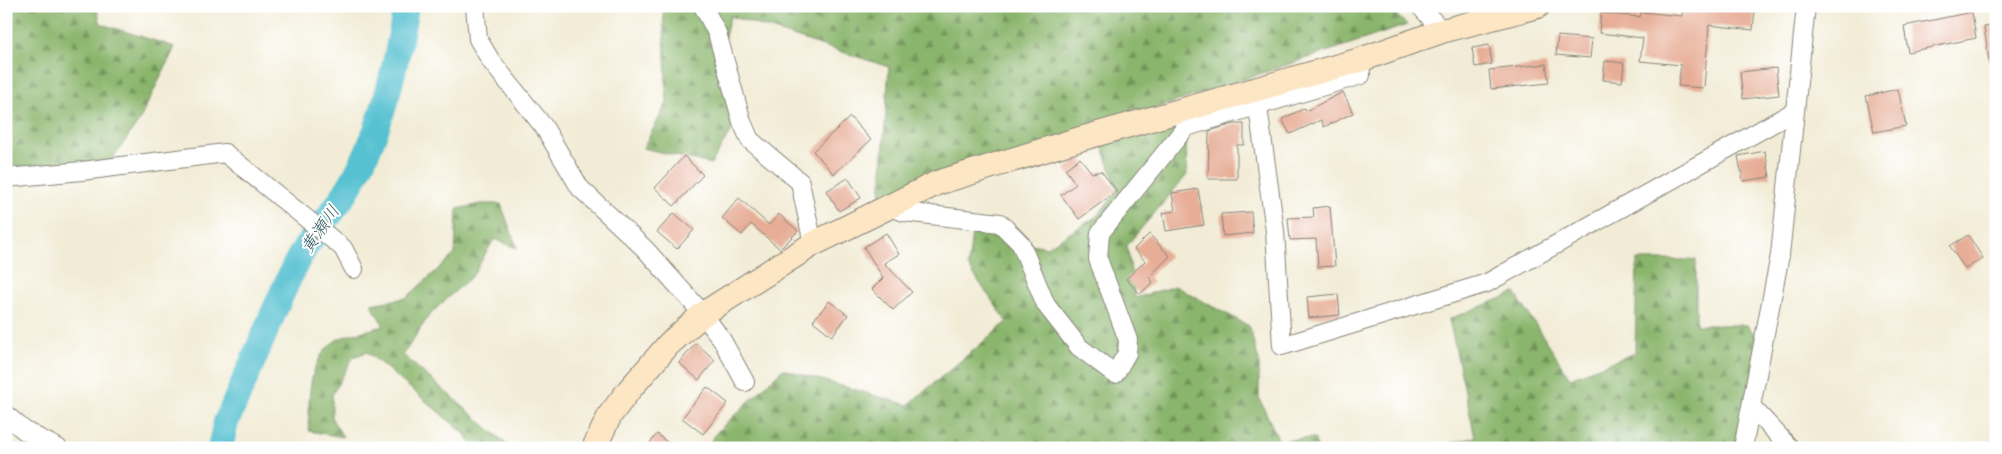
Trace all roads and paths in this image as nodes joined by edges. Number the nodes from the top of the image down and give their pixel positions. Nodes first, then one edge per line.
1 (475, 6) edge
2 (704, 6) edge
3 (1420, 6) edge
4 (1538, 6) edge
5 (1806, 6) edge
6 (1442, 31) junction
7 (1360, 60) junction
8 (1258, 107) junction
9 (1795, 111) junction
10 (6, 178) edge
11 (888, 207) junction
12 (813, 244) junction
13 (354, 269) dead end
14 (703, 314) junction
15 (745, 382) dead end
16 (1752, 408) junction
17 (6, 415) edge
18 (58, 448) edge
19 (594, 448) edge
20 (1743, 448) edge
21 (1790, 448) edge

1 - 14 street
2 - 12 street
3 - 6 street
4 - 6 street
5 - 9 street
6 - 7 street
7 - 8 street
7 - 11 street
8 - 9 street
8 - 11 street
9 - 16 street
10 - 13 street
11 - 12 street
12 - 14 street
14 - 15 street
14 - 19 street
16 - 20 street
16 - 21 street
17 - 18 street

